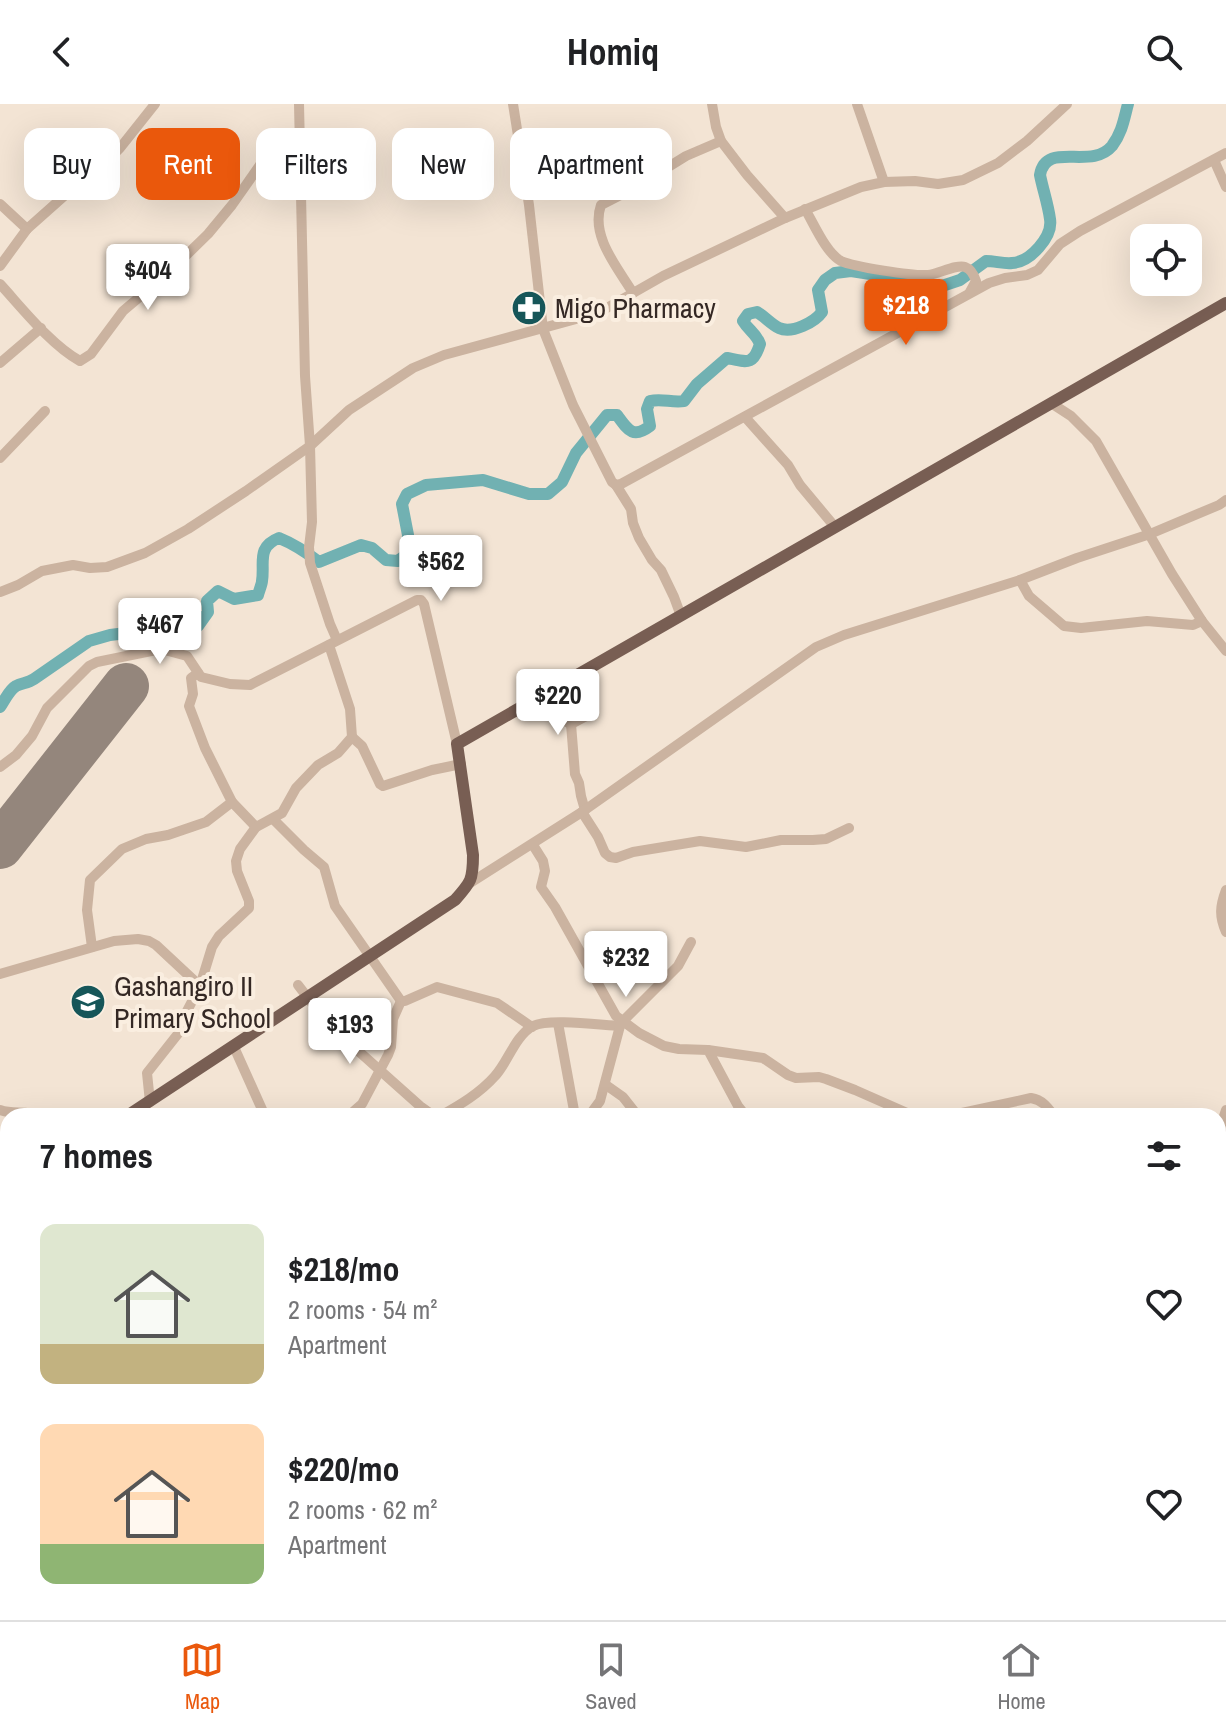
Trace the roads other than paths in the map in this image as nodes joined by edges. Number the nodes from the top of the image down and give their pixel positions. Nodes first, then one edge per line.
1 (155, 104) edge
2 (299, 104) edge
3 (513, 104) edge
4 (712, 104) edge
5 (857, 104) edge
6 (1067, 104) edge
7 (300, 128) edge
8 (721, 141) junction
9 (1226, 153) edge
10 (1214, 160) junction
11 (256, 171) edge
12 (884, 182) junction
13 (1226, 187) edge
14 (301, 200) edge
15 (0, 204) edge
16 (805, 209) junction
17 (785, 218) junction
18 (27, 229) junction
19 (0, 266) edge
20 (0, 284) edge
21 (633, 293) junction
22 (968, 294) junction
23 (1226, 303) edge
24 (41, 328) junction
25 (543, 329) junction
26 (0, 363) edge
27 (1051, 403) junction
28 (45, 411) dead end
29 (745, 417) junction
30 (310, 446) junction
31 (0, 458) edge
32 (616, 485) junction
33 (1226, 500) edge
34 (835, 527) junction
35 (1150, 534) junction
36 (1020, 580) junction
37 (2, 589) edge
38 (681, 616) junction
39 (1202, 621) junction
40 (333, 642) junction
41 (1226, 651) edge
42 (198, 673) junction
43 (528, 703) junction
44 (588, 715) dead end
45 (571, 724) junction
46 (352, 737) junction
47 (457, 744) junction
48 (461, 764) junction
49 (0, 767) edge
50 (232, 802) junction
51 (584, 811) junction
52 (273, 819) junction
53 (256, 827) junction
54 (849, 828) dead end
55 (533, 845) junction
56 (470, 883) junction
57 (1226, 890) edge
58 (1226, 932) edge
59 (691, 942) dead end
60 (92, 947) junction
61 (370, 957) junction
62 (0, 974) edge
63 (298, 985) dead end
64 (200, 986) junction
65 (306, 998) junction
66 (401, 1001) junction
67 (558, 1023) junction
68 (621, 1023) junction
69 (532, 1027) junction
70 (234, 1047) junction
71 (708, 1050) junction
72 (380, 1070) junction
73 (606, 1085) junction
74 (150, 1102) junction
75 (140, 1108) edge
76 (261, 1108) edge
77 (357, 1108) edge
78 (423, 1108) edge
79 (454, 1108) edge
80 (574, 1108) edge
81 (595, 1108) edge
82 (632, 1108) edge
83 (740, 1108) edge
84 (896, 1108) edge
85 (985, 1108) edge
86 (1049, 1108) edge

1 - 18 street
2 - 7 street
3 - 25 street
4 - 8 street
5 - 12 street
6 - 12 street
8 - 17 street
8 - 21 street
9 - 10 street
10 - 13 street
10 - 22 street
11 - 24 street
12 - 16 street
14 - 30 street
15 - 18 street
16 - 17 street
16 - 22 street
17 - 21 street
18 - 19 street
20 - 24 street
21 - 25 street
22 - 29 street
23 - 27 main road
24 - 26 street
25 - 30 street
25 - 32 street
27 - 34 main road
27 - 35 street
28 - 31 street
29 - 32 street
29 - 34 street
30 - 37 street
30 - 40 street
32 - 38 street
33 - 35 street
34 - 38 main road
35 - 36 street
35 - 39 street
36 - 39 street
36 - 51 street
38 - 43 main road
39 - 41 street
40 - 42 street
40 - 46 street
40 - 47 street
42 - 49 street
42 - 50 street
43 - 45 street
43 - 47 main road
44 - 45 street
45 - 51 street
46 - 48 street
46 - 52 street
47 - 48 main road
48 - 56 main road
50 - 53 street
50 - 60 street
51 - 54 street
51 - 55 street
52 - 53 street
52 - 61 street
53 - 64 street
55 - 56 street
55 - 68 street
56 - 61 main road
57 - 58 street
59 - 68 street
60 - 62 street
60 - 64 street
61 - 65 main road
61 - 66 street
63 - 65 street
64 - 74 street
65 - 70 main road
65 - 72 street
66 - 69 street
66 - 72 street
67 - 68 street
67 - 69 street
67 - 80 street
68 - 71 street
68 - 73 street
69 - 79 street
70 - 74 main road
70 - 76 street
71 - 83 street
71 - 84 street
72 - 77 street
72 - 78 street
73 - 81 street
73 - 82 street
74 - 75 main road
85 - 86 street

